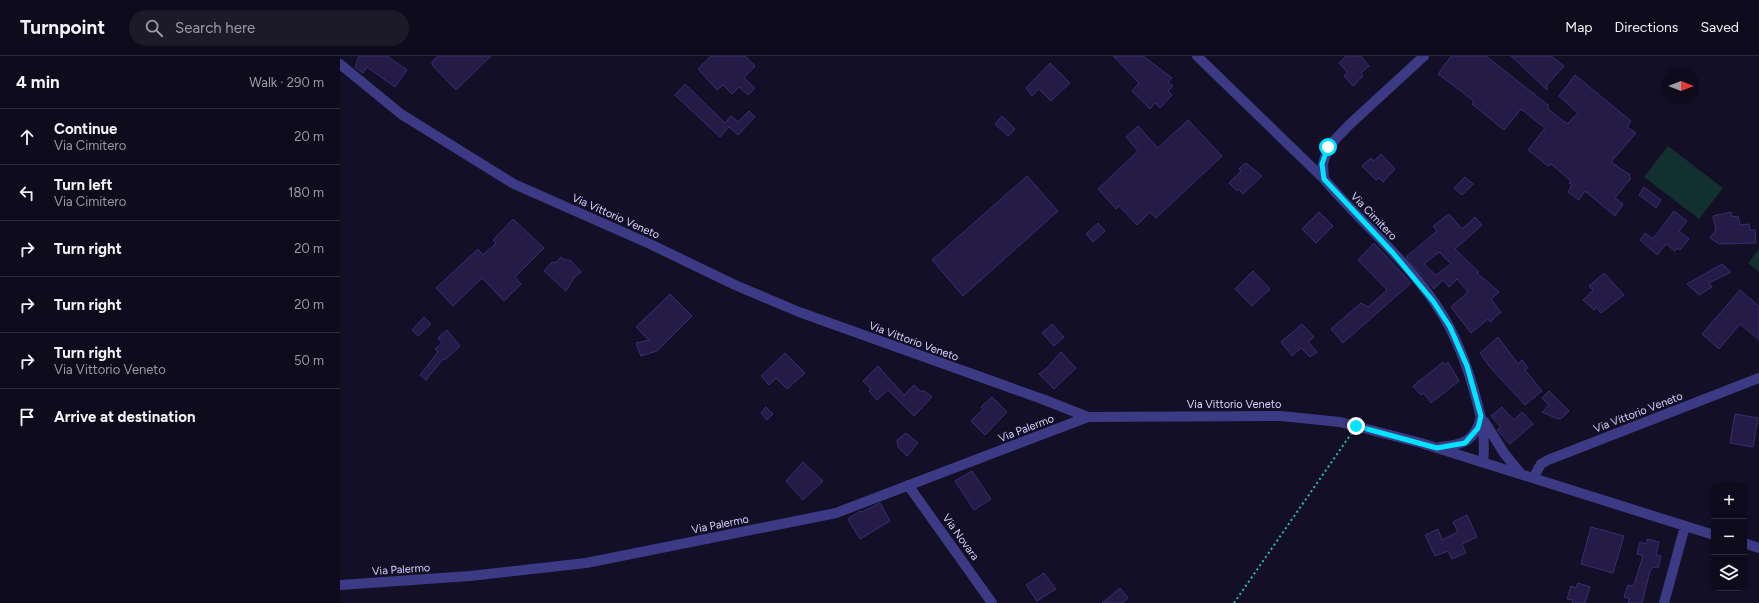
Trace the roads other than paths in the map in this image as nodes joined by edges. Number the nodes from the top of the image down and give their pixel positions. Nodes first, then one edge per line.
1 (347, 56) edge
2 (1197, 56) edge
3 (1424, 56) edge
4 (340, 63) edge
5 (1324, 179) junction
6 (1759, 378) edge
7 (1481, 416) junction
8 (1088, 417) junction
9 (1437, 448) junction
10 (1483, 462) junction
11 (1521, 474) junction
12 (1533, 478) junction
13 (908, 486) junction
14 (1685, 526) junction
15 (1711, 534) edge
16 (1747, 544) edge
17 (1759, 548) edge
18 (340, 585) edge
19 (992, 603) edge
20 (1664, 603) edge

1 - 4 street
2 - 5 street, Via Cimitero
3 - 5 street
4 - 8 street, Via Vittorio Veneto
5 - 7 street, Via Cimitero
6 - 12 street, Via Vittorio Veneto
7 - 9 street
7 - 10 street, Via Cimitero
7 - 11 street, Via Cimitero
8 - 9 street, Via Vittorio Veneto
8 - 13 street, Via Palermo
9 - 10 street, Via Vittorio Veneto
10 - 11 street, Via Vittorio Veneto
11 - 12 street, Via Vittorio Veneto
12 - 14 street, Via Vittorio Veneto
13 - 18 street, Via Palermo
13 - 19 street, Via Novara
14 - 15 street, Via Vittorio Veneto
14 - 20 street
16 - 17 street

